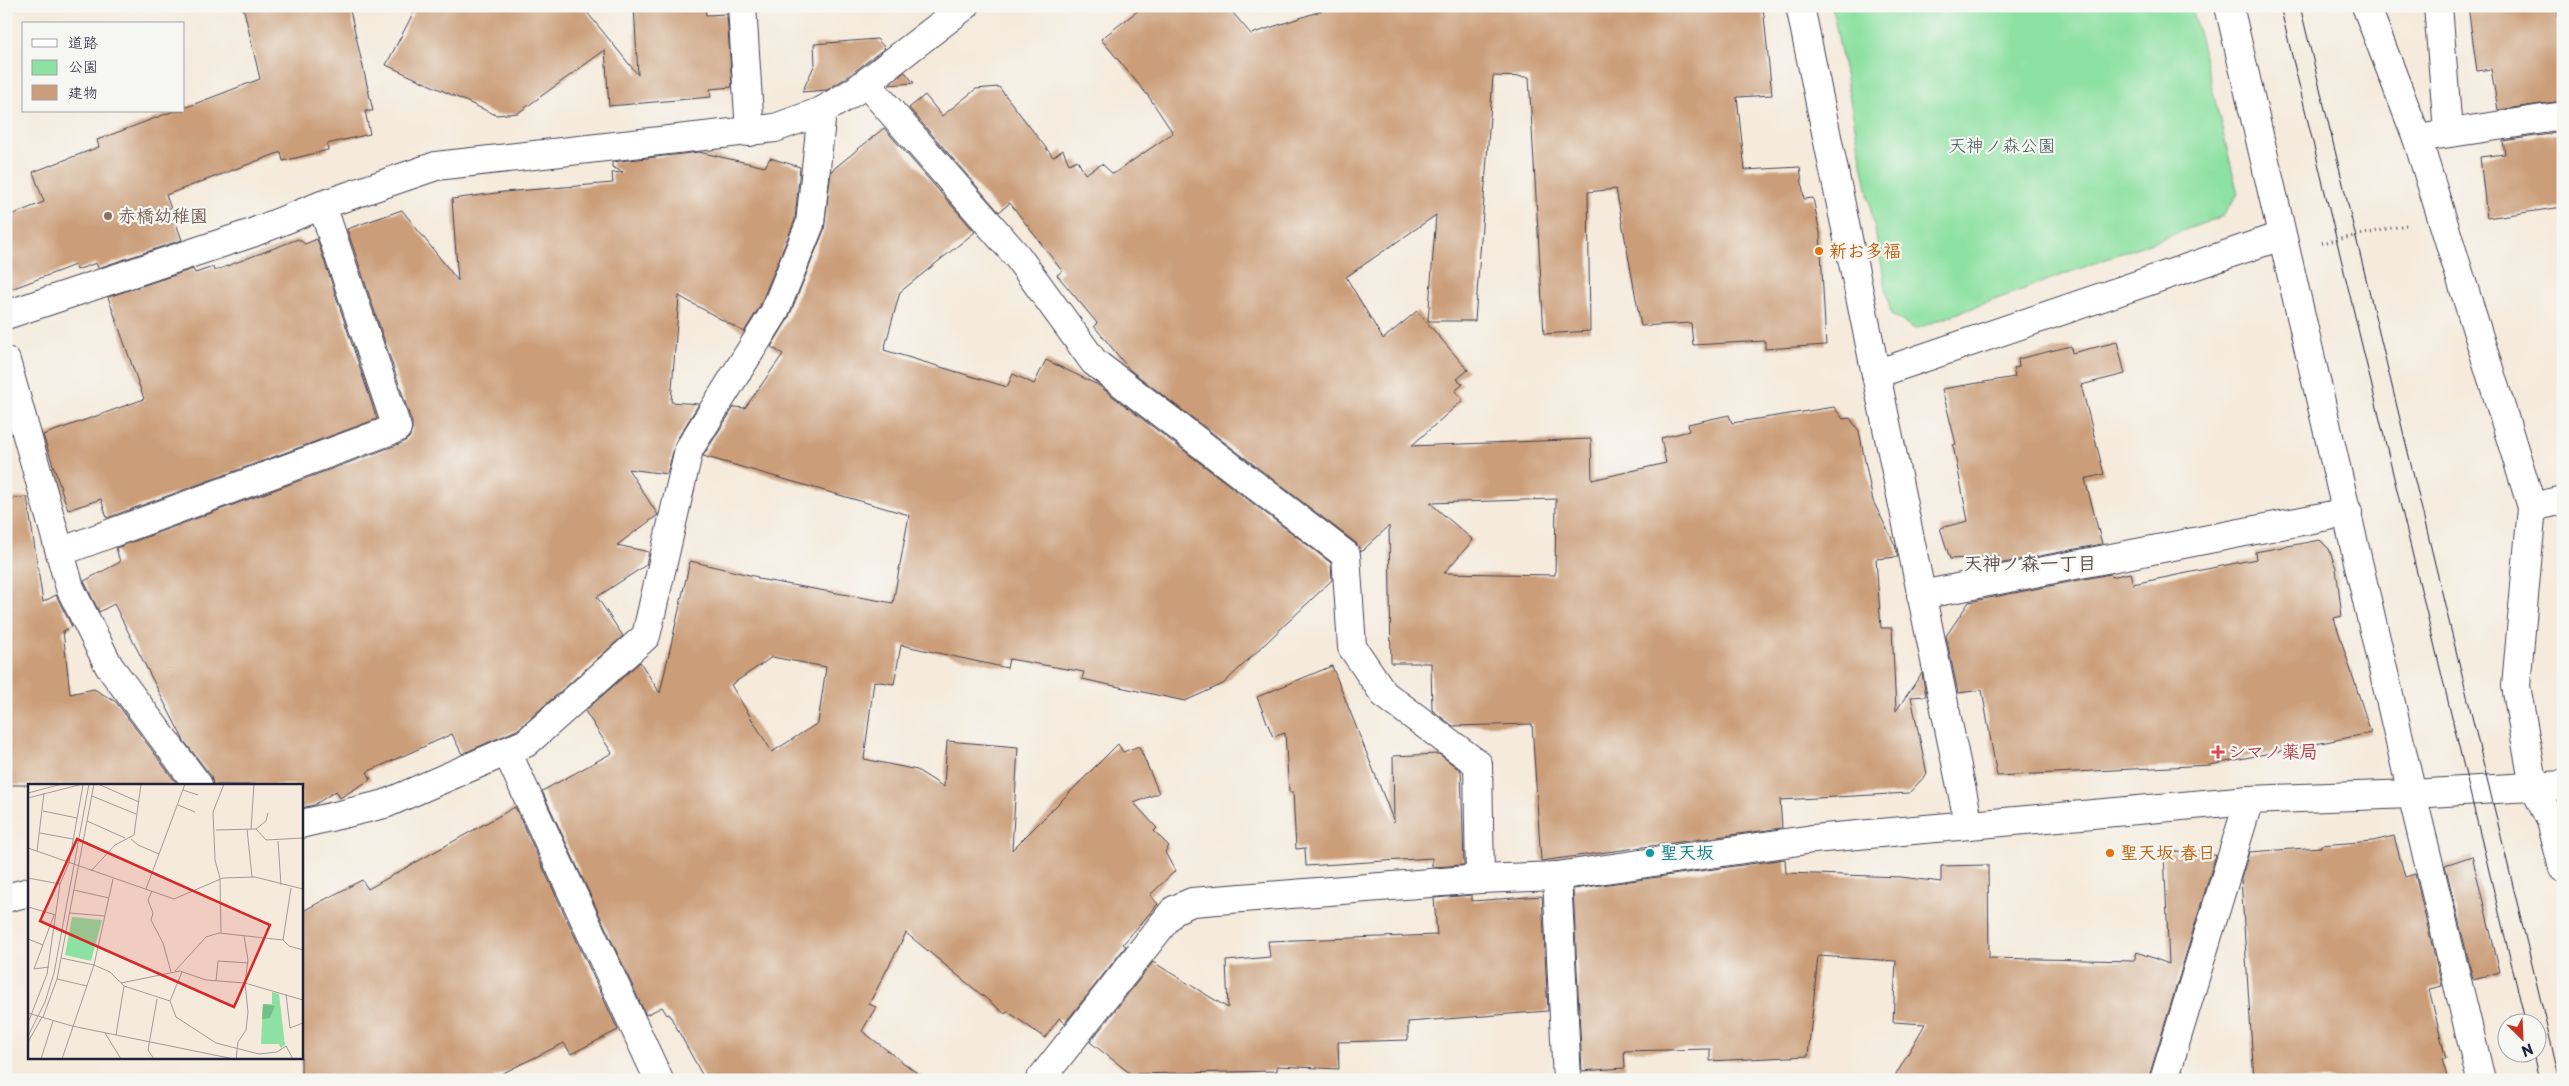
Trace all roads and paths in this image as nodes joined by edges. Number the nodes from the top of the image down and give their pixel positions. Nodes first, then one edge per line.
1 (742, 6) edge
2 (965, 6) edge
3 (1800, 6) edge
4 (2228, 6) edge
5 (2366, 6) edge
6 (2438, 6) edge
7 (866, 83) junction
8 (822, 111) junction
9 (2563, 116) edge
10 (750, 132) junction
11 (2448, 132) junction
12 (2417, 138) junction
13 (322, 205) junction
14 (2443, 217) junction
15 (2283, 244) junction
16 (6, 315) edge
17 (6, 361) edge
18 (1876, 374) junction
19 (2563, 500) edge
20 (2532, 507) junction
21 (2348, 512) junction
22 (60, 552) junction
23 (1920, 595) junction
24 (507, 752) junction
25 (197, 784) edge
26 (2563, 785) edge
27 (2534, 787) junction
28 (2412, 794) junction
29 (2249, 800) junction
30 (302, 824) edge
31 (1968, 825) junction
32 (2563, 868) edge
33 (1557, 876) junction
34 (1480, 879) junction
35 (28, 892) edge
36 (6, 898) edge
37 (659, 1080) edge
38 (1040, 1080) edge
39 (1567, 1080) edge
40 (2164, 1080) edge
41 (2481, 1080) edge

1 - 10 street
2 - 7 street
3 - 18 street
4 - 15 street
5 - 12 street
6 - 11 street
7 - 8 street
7 - 34 street
8 - 10 street
8 - 24 street
9 - 11 street
10 - 13 street
11 - 12 street
12 - 14 street
13 - 16 street
13 - 22 street
14 - 15 path
14 - 20 street
15 - 18 street
15 - 21 street
17 - 22 street
18 - 23 street
19 - 20 street
20 - 27 street
21 - 23 street
21 - 28 street
22 - 25 street
23 - 31 street
24 - 30 street
24 - 37 street
26 - 27 street
27 - 28 street
27 - 32 street
28 - 29 street
28 - 41 street
29 - 31 street
29 - 40 street
31 - 33 street
33 - 34 street
33 - 39 street
34 - 38 street
35 - 36 street

